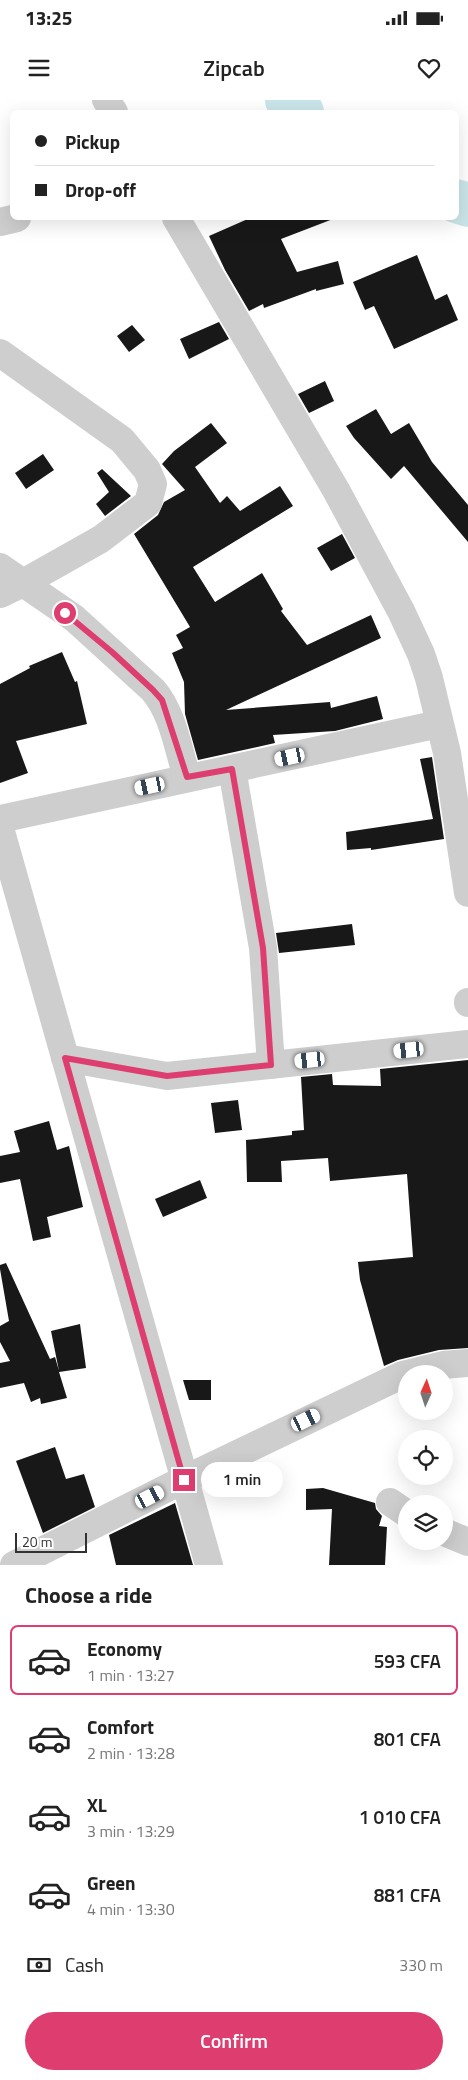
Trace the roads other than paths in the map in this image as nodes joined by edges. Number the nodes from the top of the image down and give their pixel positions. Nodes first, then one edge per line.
1 (177, 220) edge
2 (0, 352) edge
3 (0, 567) edge
4 (12, 589) edge
5 (439, 724) junction
6 (457, 754) edge
7 (232, 769) junction
8 (187, 777) junction
9 (0, 818) edge
10 (0, 828) edge
11 (468, 893) edge
12 (468, 1044) edge
13 (65, 1058) junction
14 (271, 1065) junction
15 (468, 1363) edge
16 (184, 1480) junction
17 (453, 1536) edge
18 (468, 1542) edge
19 (14, 1565) edge
20 (209, 1565) edge

1 - 5 street
2 - 4 street
3 - 4 street
4 - 8 street
5 - 6 street
5 - 7 street
6 - 11 street
7 - 8 street
7 - 14 street
8 - 9 street
10 - 13 street
12 - 14 street
13 - 14 street
13 - 16 street
15 - 16 street
16 - 19 street
16 - 20 street
17 - 18 street

